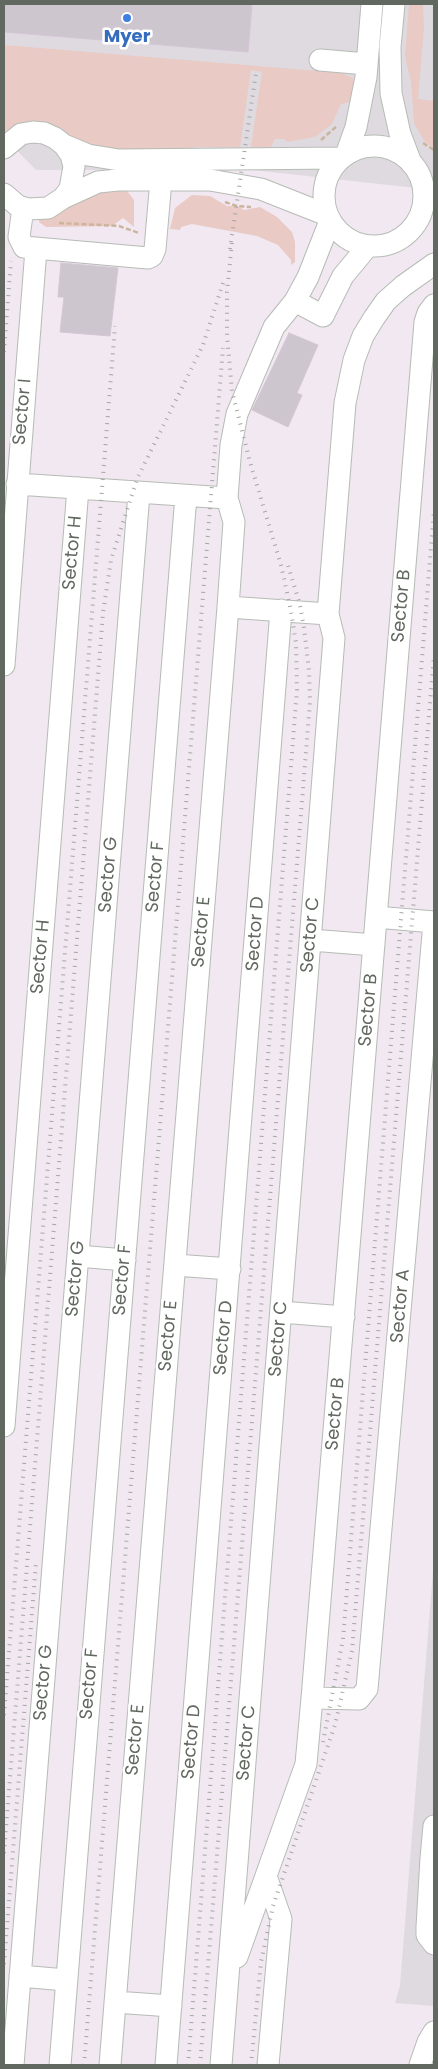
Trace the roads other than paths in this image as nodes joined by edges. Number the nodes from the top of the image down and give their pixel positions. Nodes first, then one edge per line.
1 (372, 4) edge
2 (394, 4) edge
3 (320, 60) dead end
4 (367, 64) junction
5 (64, 145) junction
6 (4, 148) edge
7 (343, 156) junction
8 (413, 165) junction
9 (434, 178) edge
10 (161, 180) junction
11 (4, 194) edge
12 (63, 198) junction
13 (31, 209) junction
14 (434, 216) edge
15 (329, 218) junction
16 (414, 226) junction
17 (368, 246) junction
18 (36, 249) junction
19 (434, 264) edge
20 (295, 301) junction
21 (430, 314) edge
22 (17, 484) junction
23 (78, 488) junction
24 (139, 492) junction
25 (186, 496) junction
26 (227, 498) junction
27 (228, 607) junction
28 (281, 610) junction
29 (328, 614) junction
30 (4, 665) edge
31 (376, 917) junction
32 (434, 922) edge
33 (310, 940) junction
34 (374, 945) junction
35 (11, 1254) edge
36 (78, 1256) junction
37 (125, 1260) junction
38 (175, 1265) junction
39 (230, 1269) junction
40 (281, 1312) junction
41 (344, 1317) junction
42 (4, 1426) edge
43 (312, 1698) junction
44 (434, 1826) edge
45 (433, 1858) edge
46 (266, 1876) junction
47 (434, 1944) edge
48 (20, 1976) junction
49 (66, 1980) junction
50 (227, 1983) junction
51 (115, 2002) junction
52 (171, 2006) junction
53 (434, 2032) edge
54 (13, 2065) edge
55 (60, 2065) edge
56 (110, 2065) edge
57 (166, 2065) edge
58 (221, 2065) edge
59 (268, 2065) edge
60 (420, 2065) edge

1 - 4 street
2 - 8 street
3 - 4 street
4 - 7 street
5 - 6 street
5 - 7 street
5 - 12 street
7 - 8 street
7 - 15 street
8 - 9 street
8 - 16 street
10 - 12 street
10 - 15 street
10 - 18 street
11 - 13 street
12 - 13 street
13 - 18 street
14 - 16 street
15 - 17 street
15 - 20 street
16 - 17 street
17 - 20 street
18 - 22 street, Sector I
19 - 29 street, Sector C
20 - 26 street
21 - 31 street, Sector B
22 - 23 street
22 - 30 street, Sector I
23 - 24 street
23 - 35 street, Sector H
24 - 25 street
24 - 36 street, Sector G
25 - 26 street
25 - 37 street, Sector F
26 - 27 street, Sector E
27 - 28 street
27 - 38 street, Sector E
28 - 29 street
28 - 39 street, Sector D
29 - 33 street, Sector C
31 - 32 street
31 - 34 street, Sector B
32 - 43 street, Sector A
33 - 34 street
33 - 40 street, Sector C
34 - 41 street, Sector B
35 - 42 street, Sector H
36 - 37 street
36 - 48 street, Sector G
37 - 49 street, Sector F
38 - 39 street
38 - 51 street, Sector E
39 - 52 street, Sector D
40 - 41 street
40 - 50 street, Sector C
41 - 43 street, Sector B
43 - 46 street, Sector B
44 - 45 street
45 - 47 street
46 - 50 street, Sector B
46 - 59 street
48 - 49 street
48 - 54 street, Sector G
49 - 55 street, Sector F
50 - 58 street, Sector C
51 - 52 street
51 - 56 street, Sector E
52 - 57 street, Sector D
53 - 60 street

